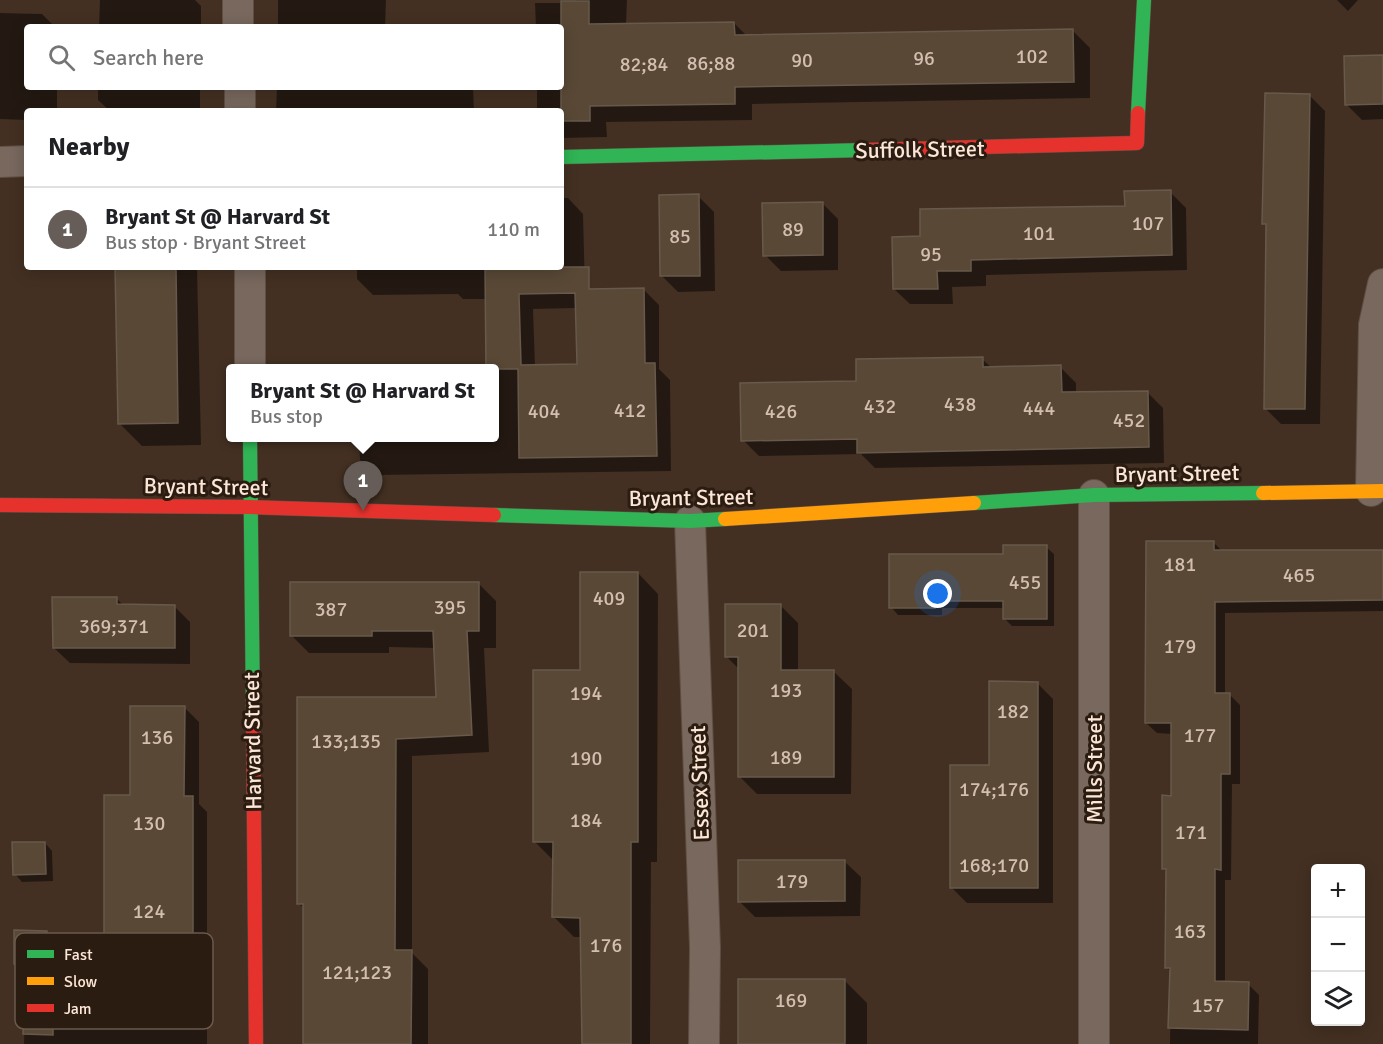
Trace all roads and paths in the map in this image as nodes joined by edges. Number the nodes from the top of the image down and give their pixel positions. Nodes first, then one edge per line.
1 (238, 0) edge
2 (1143, 0) edge
3 (238, 24) edge
4 (240, 90) edge
5 (240, 108) edge
6 (564, 157) edge
7 (24, 161) edge
8 (0, 162) edge
9 (249, 270) edge
10 (1383, 284) edge
11 (250, 364) edge
12 (250, 442) edge
13 (1377, 491) edge
14 (1094, 495) junction
15 (0, 505) edge
16 (250, 507) junction
17 (690, 522) junction
18 (256, 1044) edge
19 (704, 1044) edge
20 (1094, 1044) edge

1 - 3 street
2 - 6 main road, Suffolk Street
4 - 5 street
7 - 8 street
9 - 11 street
10 - 13 street
12 - 16 main road, Harvard Street
13 - 14 main road, Bryant Street
14 - 17 main road, Bryant Street
14 - 20 street, Mills Street
15 - 16 main road, Bryant Street
16 - 17 main road, Bryant Street
16 - 18 main road, Harvard Street
17 - 19 street, Essex Street

